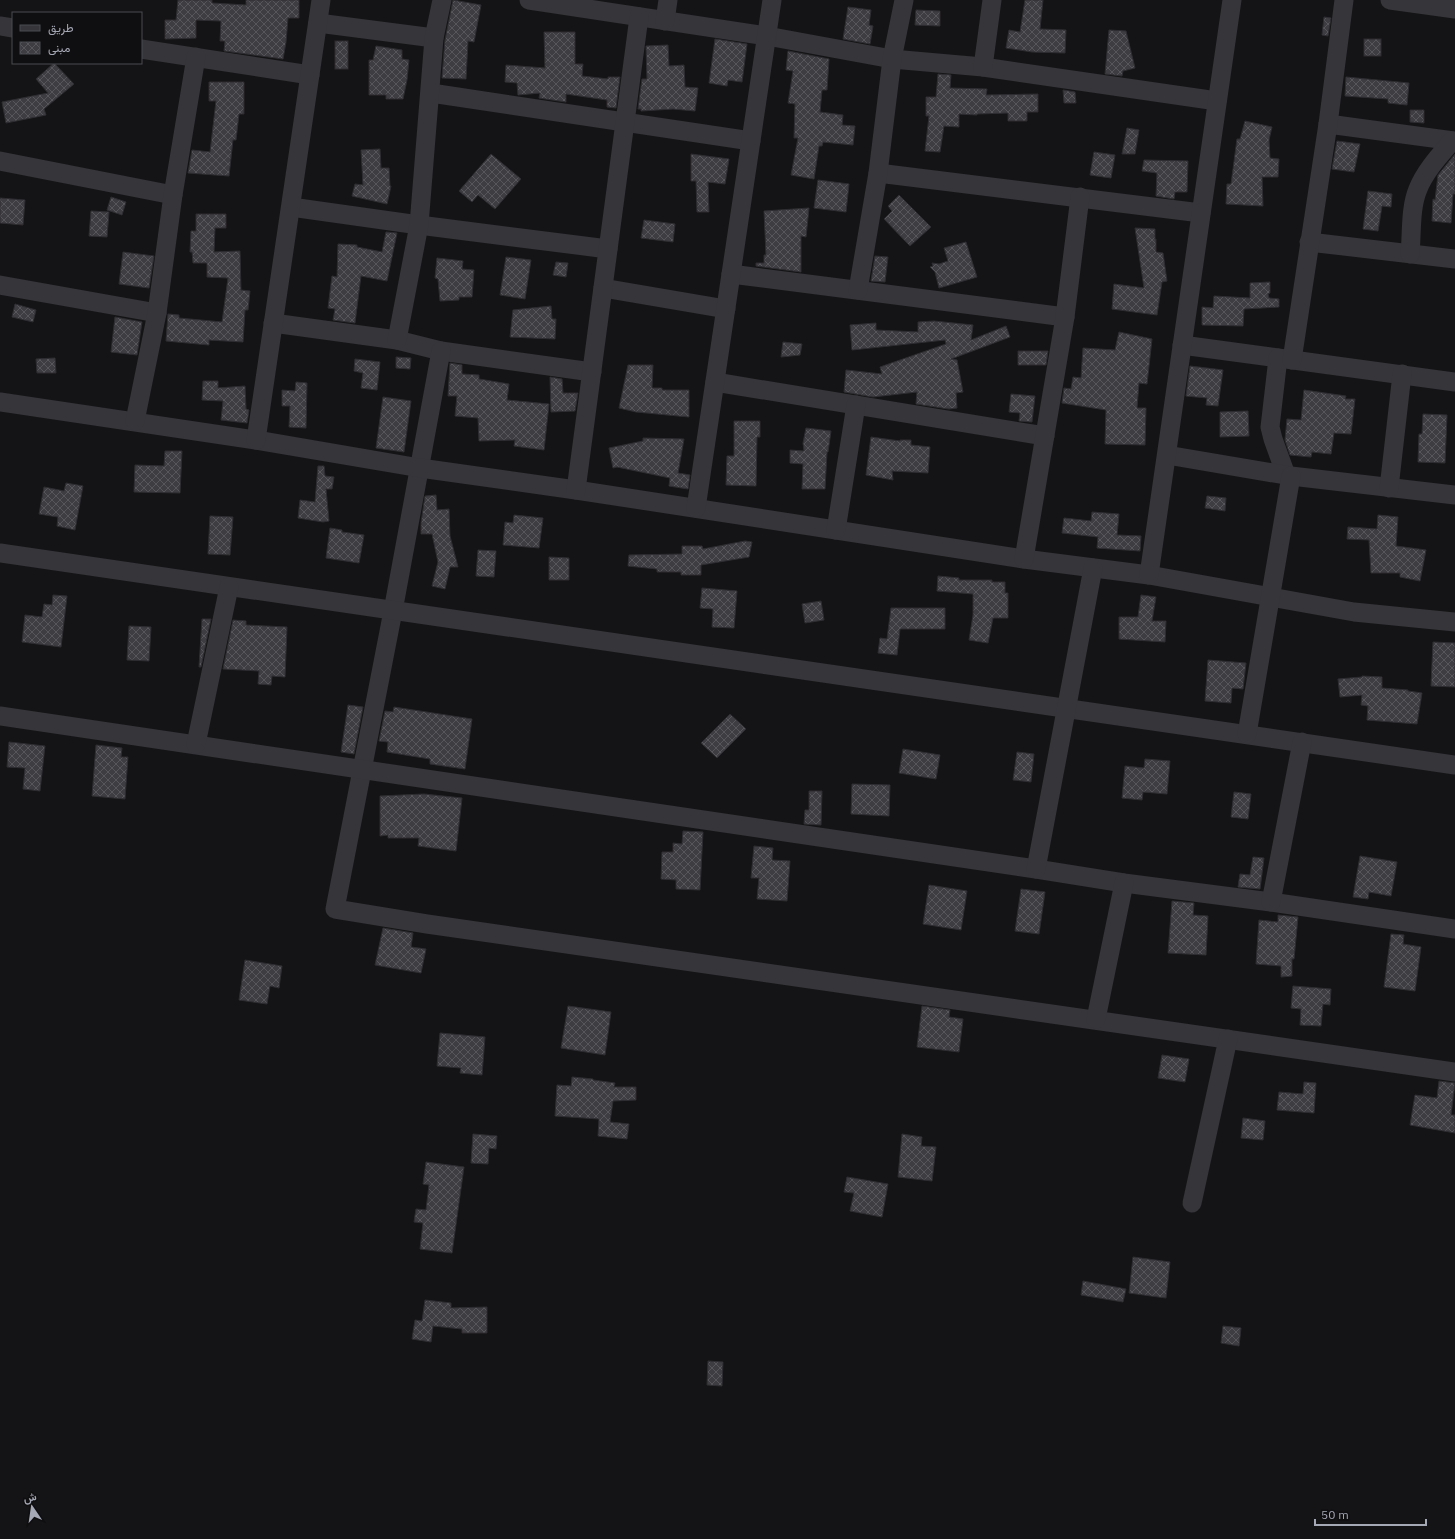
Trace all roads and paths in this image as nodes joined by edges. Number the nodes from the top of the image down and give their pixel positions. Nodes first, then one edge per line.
1 (322, 0) edge
2 (442, 0) edge
3 (529, 0) edge
4 (668, 0) edge
5 (772, 0) edge
6 (904, 0) edge
7 (992, 0) edge
8 (1232, 0) edge
9 (1344, 0) edge
10 (1390, 0) edge
11 (1455, 9) edge
12 (639, 17) junction
13 (665, 21) junction
14 (318, 23) junction
15 (0, 26) edge
16 (12, 28) edge
17 (767, 36) junction
18 (434, 38) junction
19 (142, 48) edge
20 (196, 57) junction
21 (892, 59) junction
22 (983, 68) junction
23 (310, 75) junction
24 (431, 93) junction
25 (1217, 101) junction
26 (625, 122) junction
27 (1328, 124) junction
28 (751, 141) junction
29 (1454, 141) edge
30 (0, 161) edge
31 (878, 172) junction
32 (173, 195) junction
33 (1080, 197) junction
34 (291, 207) junction
35 (1201, 212) junction
36 (419, 225) junction
37 (1309, 242) junction
38 (608, 249) junction
39 (1410, 254) junction
40 (1455, 258) edge
41 (731, 274) junction
42 (0, 285) edge
43 (603, 288) junction
44 (858, 290) junction
45 (726, 309) junction
46 (156, 313) junction
47 (1066, 316) junction
48 (274, 323) junction
49 (397, 340) junction
50 (1182, 345) junction
51 (441, 351) junction
52 (1285, 359) junction
53 (592, 372) junction
54 (1402, 374) junction
55 (715, 382) junction
56 (1455, 382) edge
57 (0, 402) edge
58 (856, 405) junction
59 (135, 421) junction
60 (1045, 436) junction
61 (256, 440) junction
62 (1167, 455) junction
63 (420, 468) junction
64 (1288, 476) junction
65 (1389, 488) junction
66 (576, 490) junction
67 (1455, 495) edge
68 (696, 508) junction
69 (836, 530) junction
70 (0, 554) edge
71 (1024, 559) junction
72 (1093, 568) junction
73 (1149, 575) junction
74 (229, 587) junction
75 (1271, 597) junction
76 (393, 610) junction
77 (1455, 622) edge
78 (1066, 708) junction
79 (0, 716) edge
80 (1247, 734) junction
81 (1302, 742) junction
82 (196, 744) junction
83 (1455, 765) edge
84 (362, 769) junction
85 (1036, 869) junction
86 (1124, 883) junction
87 (1272, 902) junction
88 (1455, 928) edge
89 (1096, 1019) junction
90 (1228, 1039) junction
91 (1455, 1072) edge
92 (1192, 1203) dead end

1 - 14 street
2 - 18 street
3 - 12 street
4 - 13 street
5 - 17 street
6 - 21 street
7 - 22 street
8 - 25 street
9 - 27 street
10 - 11 street
12 - 13 street
12 - 26 street
13 - 17 street
14 - 18 street
14 - 23 street
15 - 16 street
17 - 21 street
17 - 28 street
18 - 24 street
19 - 20 street
20 - 23 street
20 - 32 street
21 - 22 street
21 - 31 street
22 - 25 street
23 - 34 street
24 - 26 street
24 - 36 street
25 - 35 street
26 - 28 street
26 - 38 street
27 - 29 street
27 - 37 street
28 - 41 street
29 - 39 street
30 - 32 street
31 - 33 street
31 - 44 street
32 - 46 street
33 - 35 street
33 - 47 street
34 - 36 street
34 - 48 street
35 - 50 street
36 - 38 street
36 - 49 street
37 - 39 street
37 - 52 street
38 - 43 street
39 - 40 street
41 - 44 street
41 - 45 street
42 - 46 street
43 - 45 street
43 - 53 street
44 - 47 street
45 - 55 street
46 - 59 street
47 - 60 street
48 - 49 street
48 - 61 street
49 - 51 street
50 - 52 street
50 - 62 street
51 - 53 street
51 - 63 street
52 - 54 street
52 - 64 street
53 - 66 street
54 - 56 street
54 - 65 street
55 - 58 street
55 - 68 street
57 - 59 street
58 - 60 street
58 - 69 street
59 - 61 street
60 - 71 street
61 - 63 street
62 - 64 street
62 - 73 street
63 - 66 street
63 - 76 street
64 - 65 street
64 - 75 street
65 - 67 street
66 - 68 street
68 - 69 street
69 - 71 street
70 - 74 street
71 - 72 street
72 - 73 street
72 - 78 street
73 - 75 street
74 - 76 street
74 - 82 street
75 - 77 street
75 - 80 street
76 - 78 street
76 - 84 street
78 - 80 street
78 - 85 street
79 - 82 street
80 - 81 street
81 - 83 street
81 - 87 street
82 - 84 street
84 - 85 street
84 - 89 street
85 - 86 street
86 - 87 street
86 - 89 street
87 - 88 street
89 - 90 street
90 - 91 street
90 - 92 street

